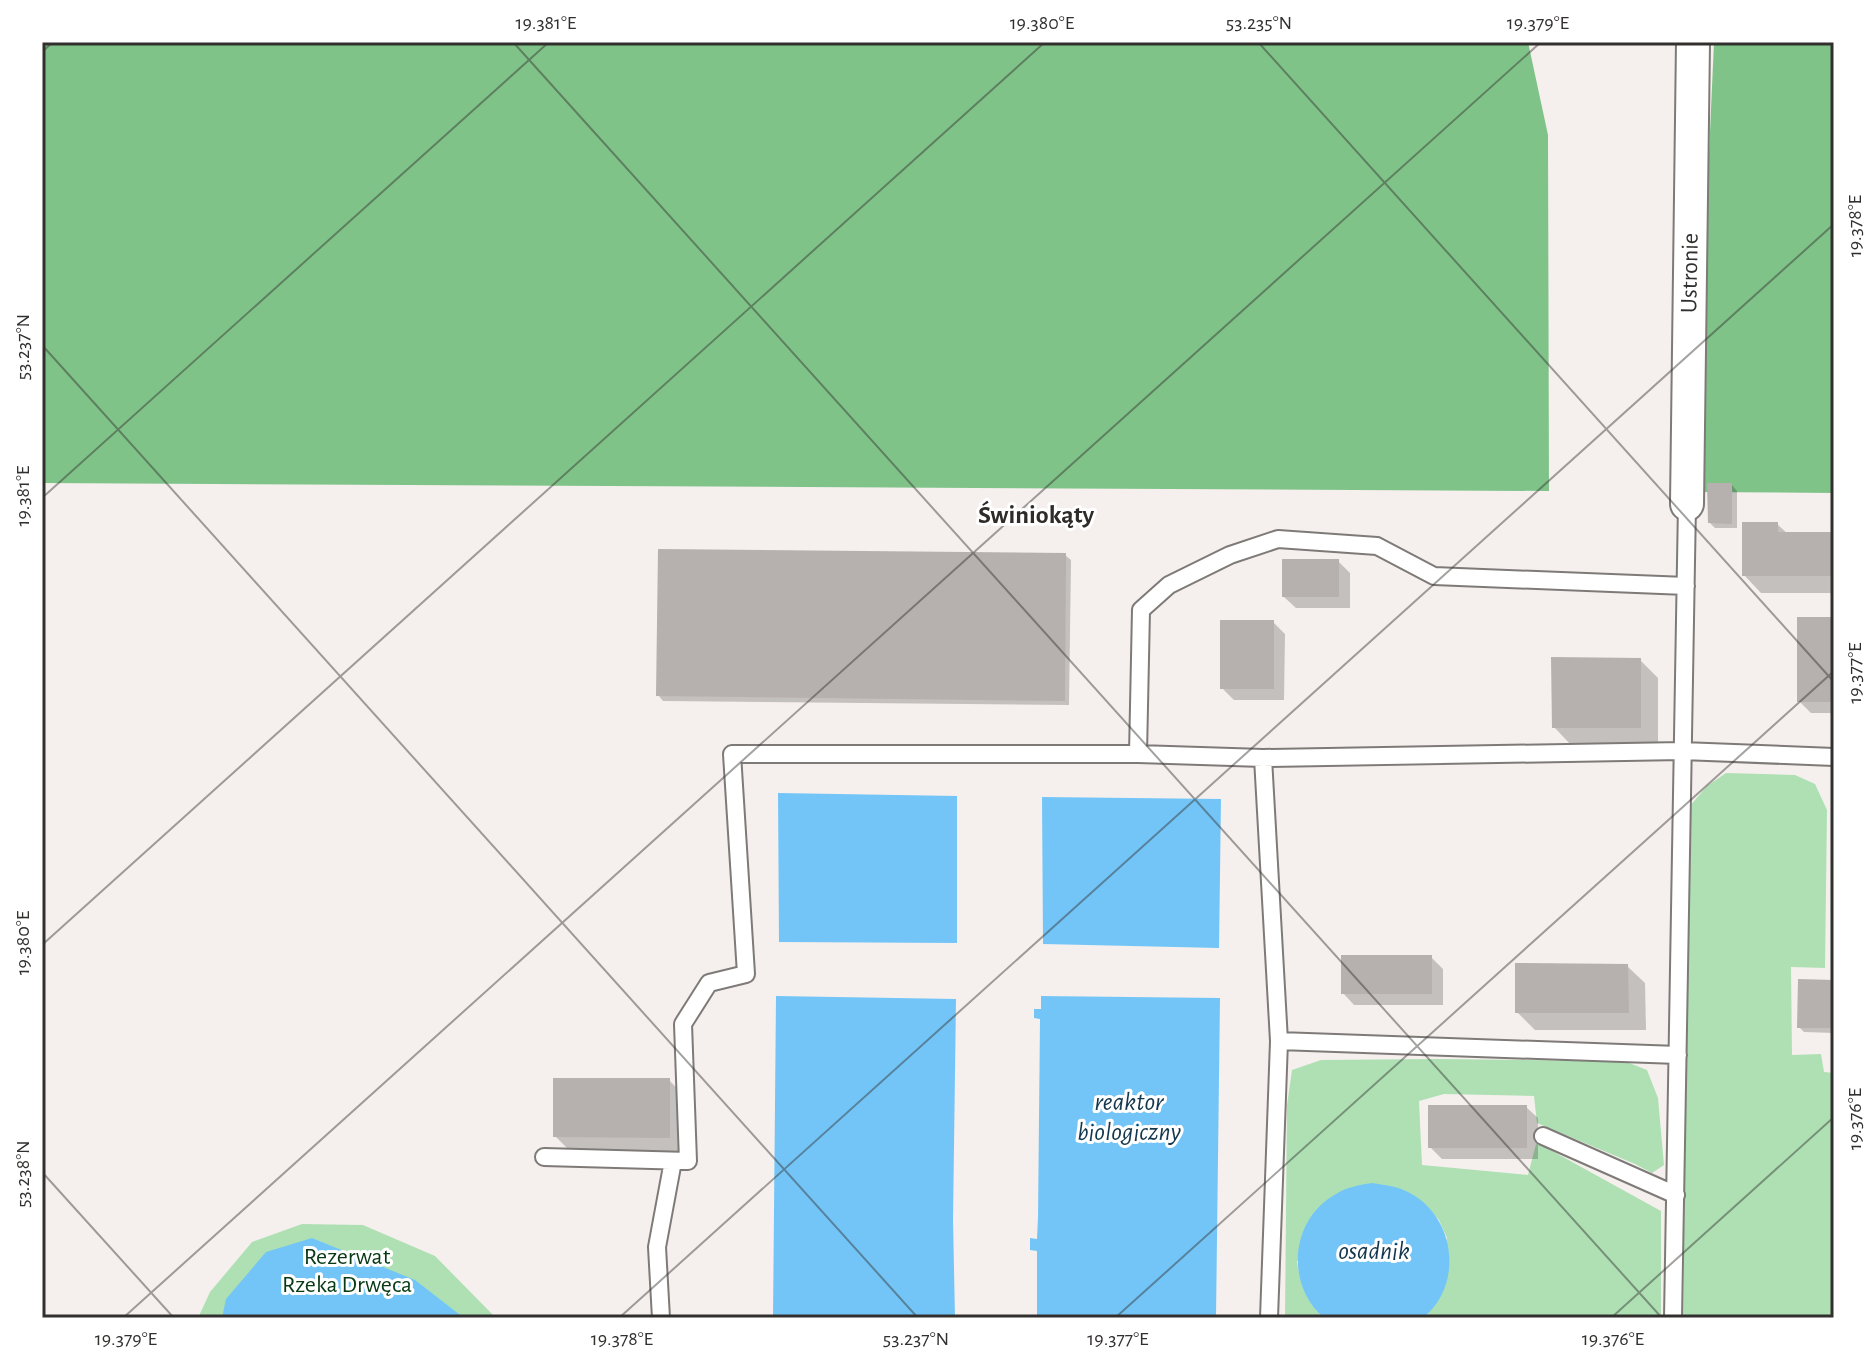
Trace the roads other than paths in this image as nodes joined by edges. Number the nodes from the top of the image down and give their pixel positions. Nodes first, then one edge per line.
1 (1693, 42) edge
2 (1687, 504) joint
3 (1686, 586) junction
4 (1682, 751) junction
5 (1138, 754) junction
6 (1834, 757) edge
7 (1263, 758) junction
8 (1279, 1041) junction
9 (1678, 1055) junction
10 (1543, 1136) dead end
11 (544, 1157) dead end
12 (673, 1161) junction
13 (1676, 1195) junction
14 (661, 1318) edge
15 (1269, 1318) edge
16 (1673, 1318) edge

1 - 2 street, Ustronie
2 - 3 lane
3 - 4 lane
3 - 5 lane
4 - 6 lane
4 - 7 lane
4 - 9 lane
5 - 7 lane
5 - 12 lane
7 - 8 lane
8 - 9 lane
8 - 15 lane
9 - 13 lane
10 - 13 lane
11 - 12 lane
12 - 14 lane
13 - 16 lane

